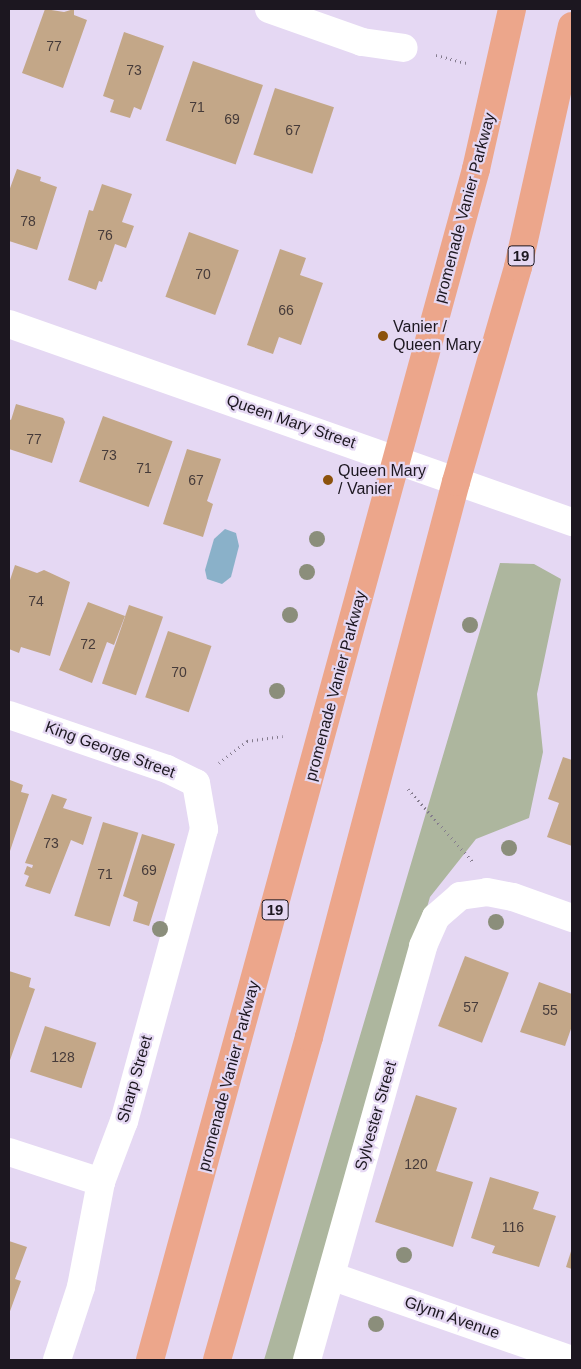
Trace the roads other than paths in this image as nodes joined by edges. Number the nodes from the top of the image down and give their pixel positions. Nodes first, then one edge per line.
1 (269, 9) edge
2 (512, 9) edge
3 (572, 26) edge
4 (404, 48) road end
5 (9, 324) edge
6 (397, 459) junction
7 (456, 482) junction
8 (572, 522) edge
9 (9, 715) edge
10 (196, 790) joint
11 (572, 918) edge
12 (9, 1152) edge
13 (101, 1182) junction
14 (331, 1276) junction
15 (57, 1360) edge
16 (150, 1360) edge
17 (217, 1360) edge
18 (308, 1360) edge
19 (572, 1360) edge

1 - 4 street
2 - 6 main road, promenade Vanier Parkway / 19
3 - 7 main road, 19
5 - 6 street, Queen Mary Street
6 - 7 street, Queen Mary Street
6 - 16 main road, promenade Vanier Parkway / 19
7 - 8 street, Queen Mary Street
7 - 17 main road, 19
9 - 10 street, King George Street
10 - 13 street, Sharp Street
11 - 14 street, Sylvester Street
12 - 13 street
13 - 15 street, Sharp Street
14 - 18 street, Sylvester Street
14 - 19 street, Glynn Avenue

